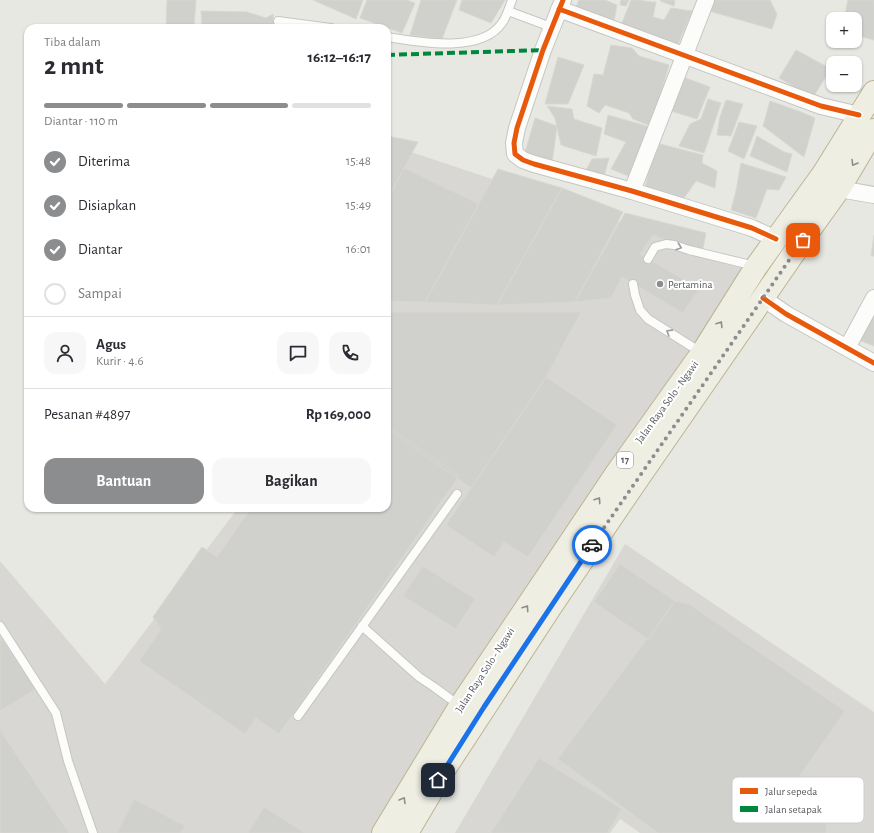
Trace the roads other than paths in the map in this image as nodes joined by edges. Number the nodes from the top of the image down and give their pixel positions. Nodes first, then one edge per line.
1 (512, 0) edge
2 (706, 0) edge
3 (561, 5) edge
4 (508, 11) junction
5 (278, 21) dead end
6 (301, 24) edge
7 (552, 28) junction
8 (391, 38) edge
9 (684, 55) junction
10 (874, 92) edge
11 (867, 123) edge
12 (839, 189) junction
13 (632, 191) junction
14 (874, 195) edge
15 (776, 239) junction
16 (648, 258) dead end
17 (756, 267) junction
18 (633, 284) dead end
19 (763, 298) junction
20 (874, 298) edge
21 (847, 348) junction
22 (710, 358) junction
23 (874, 363) edge
24 (458, 494) dead end
25 (0, 626) edge
26 (362, 626) junction
27 (460, 706) junction
28 (298, 716) dead end
29 (93, 833) edge
30 (383, 833) edge
31 (407, 833) edge

1 - 4 lane
2 - 9 street
3 - 7 street
3 - 9 street
4 - 7 lane
4 - 8 lane
5 - 6 lane
7 - 13 street
9 - 11 street
9 - 13 street
10 - 11 highway, Jalan Raya Solo - Ngawi / 17
11 -> 12 highway, Jalan Raya Solo - Ngawi / 17
11 - 15 highway, Jalan Raya Solo - Ngawi / 17
12 - 14 street
12 - 19 highway, Jalan Raya Solo - Ngawi / 17
13 - 15 street
15 - 17 highway, Jalan Raya Solo - Ngawi / 17
16 -> 17 lane
22 -> 17 highway, Jalan Raya Solo - Ngawi / 17
22 -> 18 lane
19 - 21 street
19 - 22 highway, Jalan Raya Solo - Ngawi / 17
20 - 21 street
21 - 23 street
27 -> 22 highway, Jalan Raya Solo - Ngawi / 17
22 - 31 highway, Jalan Raya Solo - Ngawi / 17
24 - 26 lane
25 - 29 lane
26 - 27 lane
26 - 28 lane
30 -> 27 highway, Jalan Raya Solo - Ngawi / 17

